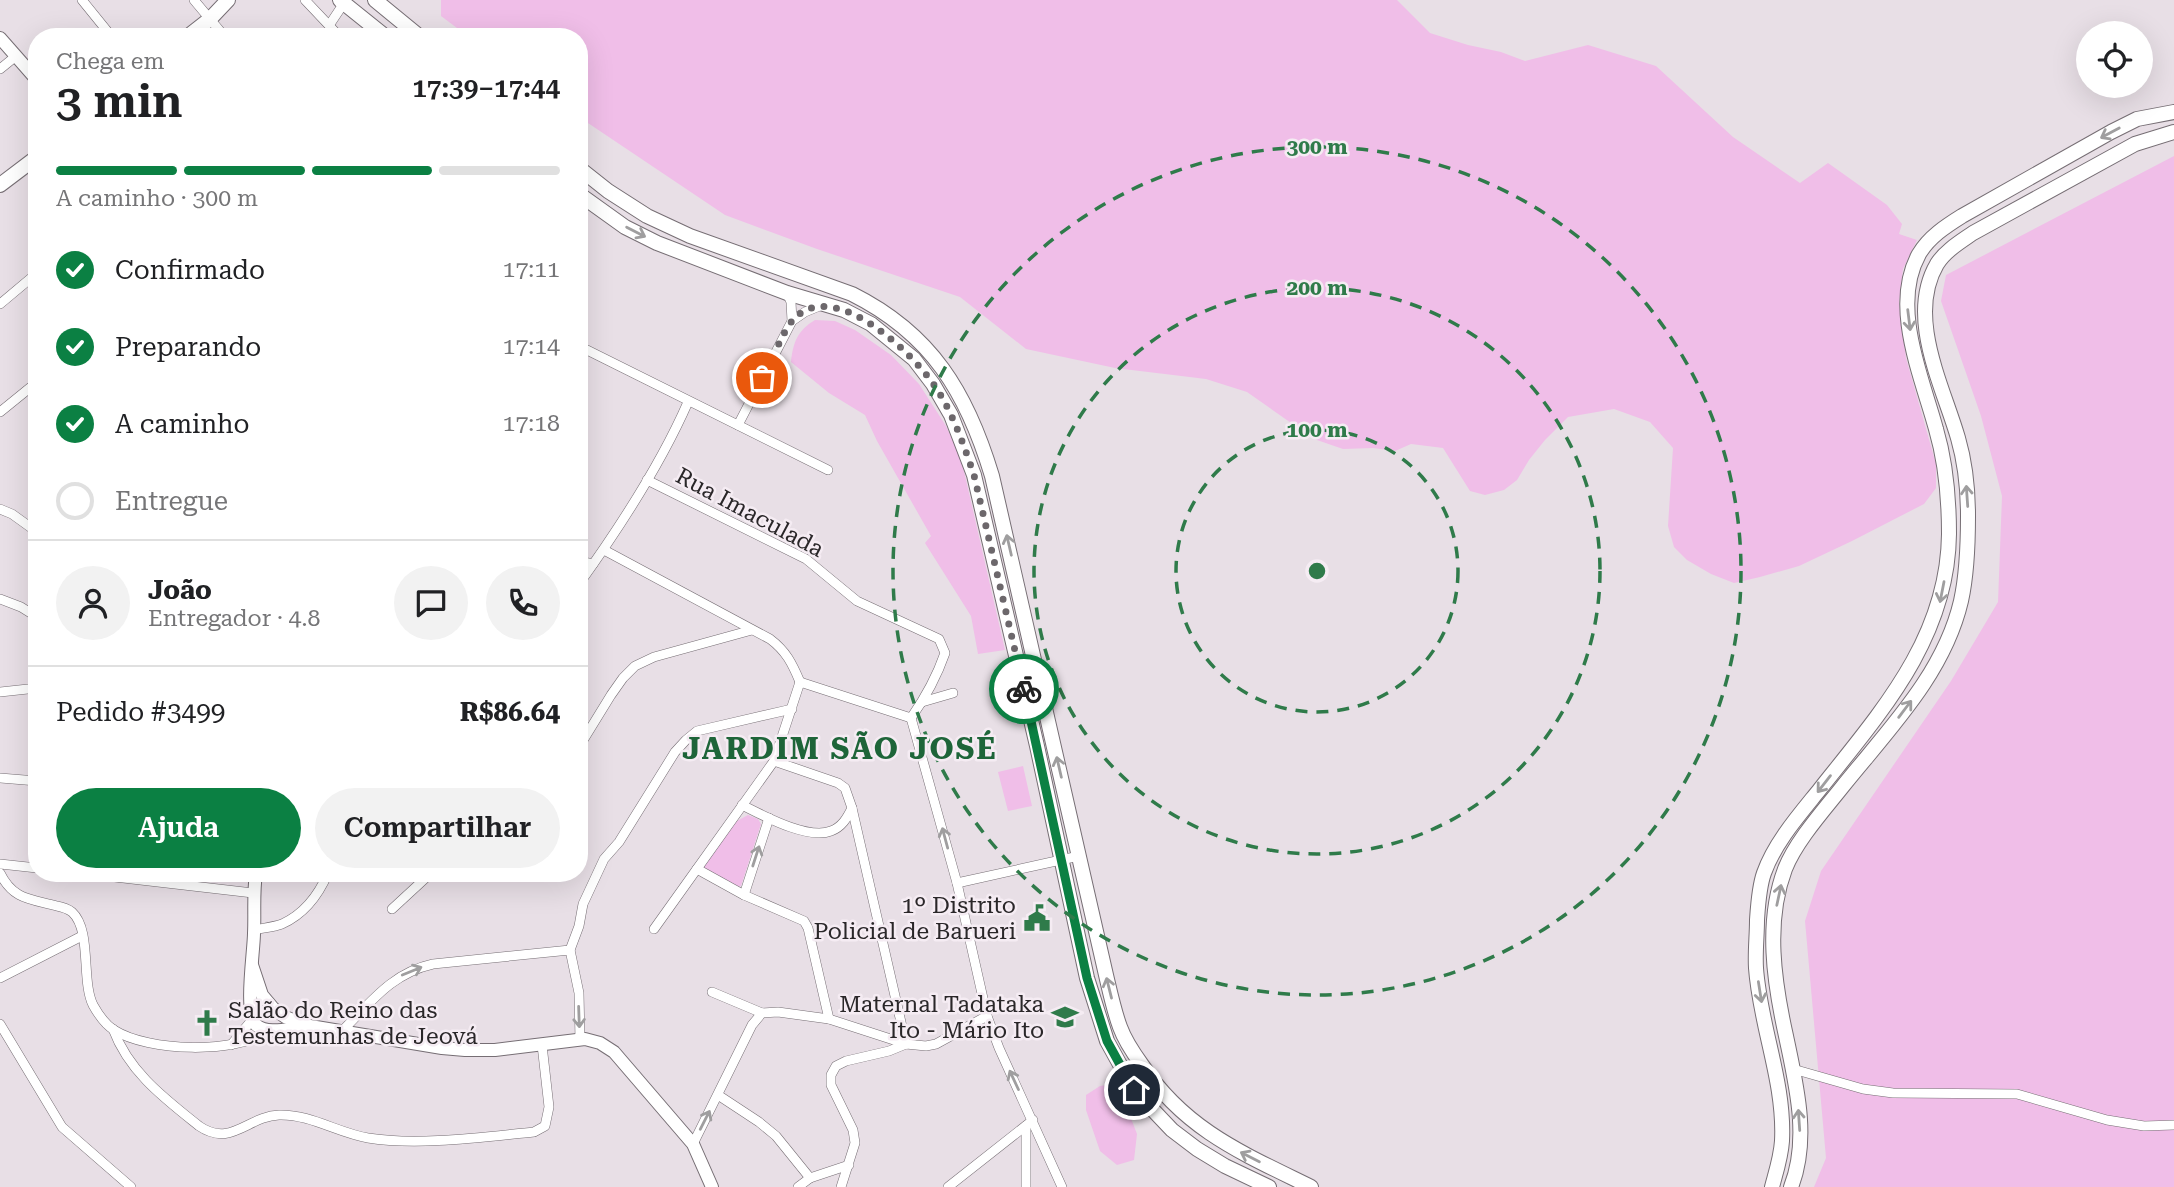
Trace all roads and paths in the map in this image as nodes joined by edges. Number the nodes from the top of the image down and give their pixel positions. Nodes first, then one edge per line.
1 (82, 0) edge
2 (194, 0) edge
3 (228, 0) edge
4 (305, 0) edge
5 (375, 0) edge
6 (343, 1) edge
7 (210, 19) junction
8 (330, 24) junction
9 (105, 28) edge
10 (198, 28) edge
11 (218, 28) edge
12 (333, 28) edge
13 (375, 28) edge
14 (409, 28) edge
15 (0, 38) edge
16 (16, 56) junction
17 (0, 69) edge
18 (28, 70) edge
19 (2174, 112) edge
20 (2174, 132) edge
21 (28, 164) edge
22 (588, 175) edge
23 (0, 185) edge
24 (588, 200) edge
25 (28, 281) edge
26 (787, 293) junction
27 (865, 301) junction
28 (0, 304) edge
29 (822, 305) junction
30 (844, 310) junction
31 (792, 321) junction
32 (588, 351) edge
33 (28, 389) edge
34 (688, 402) junction
35 (0, 412) edge
36 (738, 425) junction
37 (828, 470) dead end
38 (647, 480) junction
39 (0, 509) edge
40 (28, 526) edge
41 (604, 550) junction
42 (588, 563) edge
43 (593, 564) junction
44 (588, 571) edge
45 (0, 599) edge
46 (28, 611) edge
47 (752, 630) junction
48 (800, 682) junction
49 (28, 689) edge
50 (0, 692) edge
51 (953, 693) dead end
52 (922, 702) junction
53 (792, 709) junction
54 (911, 718) junction
55 (588, 732) edge
56 (774, 761) junction
57 (0, 778) edge
58 (28, 780) edge
59 (743, 805) junction
60 (852, 808) junction
61 (769, 818) junction
62 (1079, 856) junction
63 (1060, 859) junction
64 (0, 864) edge
65 (28, 867) edge
66 (697, 869) junction
67 (0, 873) edge
68 (158, 882) edge
69 (255, 882) edge
70 (324, 882) edge
71 (421, 882) edge
72 (957, 883) junction
73 (253, 893) junction
74 (744, 895) junction
75 (392, 909) dead end
76 (654, 929) dead end
77 (254, 930) junction
78 (82, 936) junction
79 (570, 950) junction
80 (252, 965) junction
81 (0, 978) edge
82 (712, 992) dead end
83 (275, 1010) junction
84 (762, 1013) junction
85 (987, 1016) junction
86 (829, 1019) junction
87 (252, 1020) junction
88 (0, 1024) edge
89 (310, 1027) junction
90 (113, 1029) junction
91 (270, 1031) junction
92 (342, 1031) junction
93 (580, 1040) junction
94 (906, 1044) junction
95 (231, 1045) junction
96 (542, 1045) junction
97 (1793, 1069) junction
98 (718, 1095) junction
99 (1030, 1123) junction
100 (2174, 1125) edge
101 (693, 1144) junction
102 (849, 1165) junction
103 (810, 1178) junction
104 (131, 1187) edge
105 (712, 1187) edge
106 (798, 1187) edge
107 (841, 1187) edge
108 (948, 1187) edge
109 (1026, 1187) edge
110 (1062, 1187) edge
111 (1269, 1187) edge
112 (1311, 1187) edge
113 (1772, 1187) edge
114 (1791, 1187) edge

1 - 9 street
2 - 7 street
3 - 7 main road
4 - 8 street
5 - 14 main road
6 - 8 street
6 - 13 main road
7 - 10 main road
7 - 11 street
8 - 12 street
15 - 16 main road
16 - 17 street
16 - 18 main road
19 -> 113 main road
97 -> 20 main road
21 - 23 main road
22 - 27 main road
24 -> 26 main road
25 - 28 street
26 - 29 main road
26 - 31 street
27 - 30 main road
62 -> 27 main road
29 - 30 main road
29 - 31 street
30 - 63 main road
31 - 36 street
32 - 34 street
33 - 35 street
34 - 36 street
34 - 38 street
36 - 37 street
38 - 41 street
38 - 52 street, Rua Imaculada
39 - 40 street
41 - 43 street
41 - 47 street
42 - 43 street
43 - 44 street
45 - 46 street
47 - 48 street
47 - 55 street
48 - 53 street
48 - 54 street
49 - 50 street
51 - 52 street
52 - 54 street, Rua Imaculada
53 - 56 street
53 - 79 street
72 -> 54 street
56 - 59 street
56 - 60 street
57 - 58 street
59 - 61 street
59 - 66 street
60 - 61 street
60 - 94 street
74 -> 61 street
62 - 63 street
112 -> 62 main road
63 - 72 street
63 - 111 main road
64 - 65 street
66 - 74 street
66 - 76 street
67 - 78 street
68 - 73 street
69 - 73 main road
70 - 77 street
71 - 75 street
72 - 85 street
73 - 77 main road
74 - 86 street
77 - 80 main road
78 - 81 street
78 - 90 street
92 -> 79 street
79 -> 93 street
80 - 83 main road
80 - 87 main road
82 - 84 street
83 - 87 main road
83 - 89 main road
83 - 91 main road
84 - 86 street
84 - 98 street
85 - 94 street
99 -> 85 street
86 - 94 street
87 - 91 main road
87 - 95 street
88 - 104 street
89 - 91 main road
89 - 92 main road
90 - 95 street
90 - 96 street
91 - 95 street
92 - 96 main road
93 - 96 main road
93 - 101 main road
94 - 102 street
97 - 100 street
114 -> 97 main road
101 -> 98 street
98 - 103 street
99 - 108 street
99 - 109 street
99 - 110 street
101 - 105 main road
102 - 103 street
102 - 107 street
103 - 106 street

